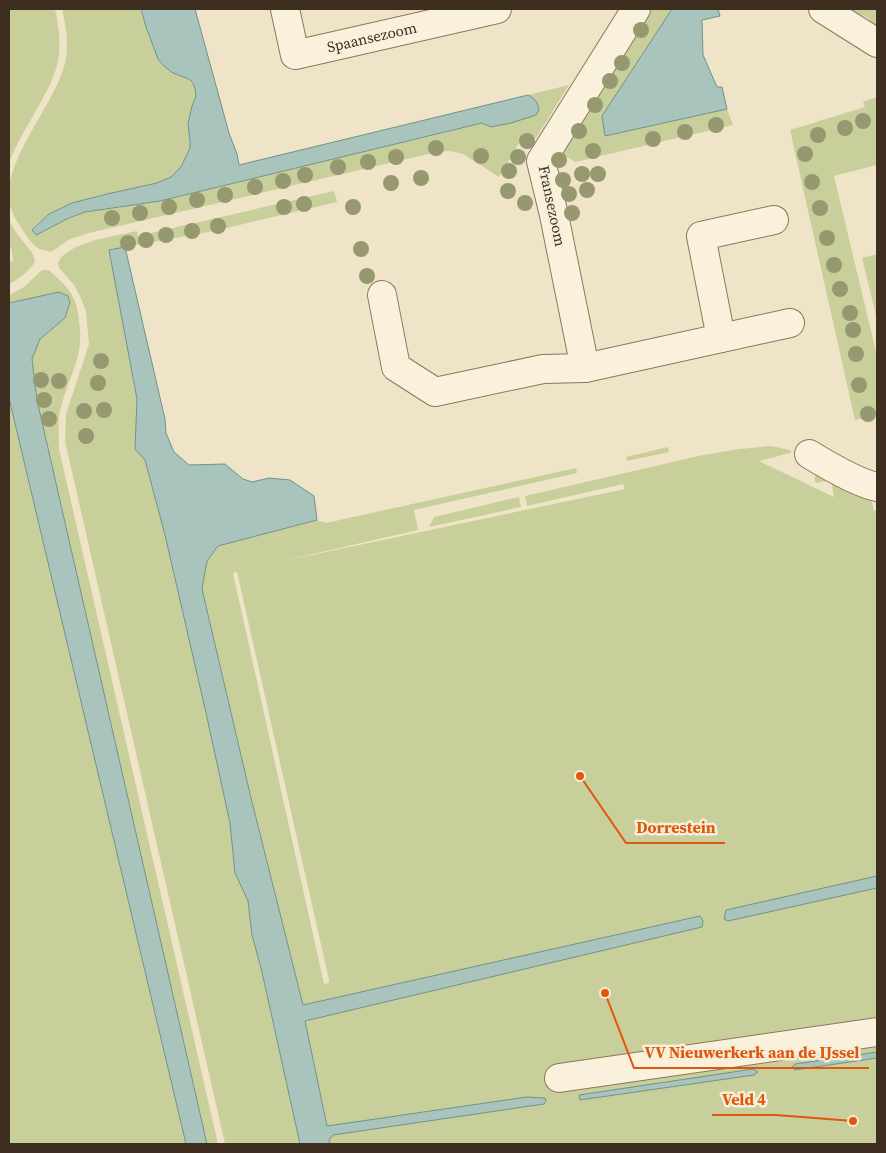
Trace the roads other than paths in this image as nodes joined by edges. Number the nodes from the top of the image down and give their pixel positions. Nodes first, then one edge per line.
1 (285, 9) edge
2 (497, 9) edge
3 (823, 9) edge
4 (628, 12) edge
5 (877, 42) edge
6 (774, 220) dead end
7 (382, 296) dead end
8 (790, 323) dead end
9 (721, 338) junction
10 (585, 368) junction
11 (808, 454) dead end
12 (877, 487) edge
13 (877, 1032) edge
14 (559, 1078) dead end

1 - 2 street, Spaansezoom
3 - 5 street
4 - 10 street, Fransezoom
6 - 9 street
7 - 10 street
8 - 9 street
9 - 10 street
11 - 12 street
13 - 14 street

